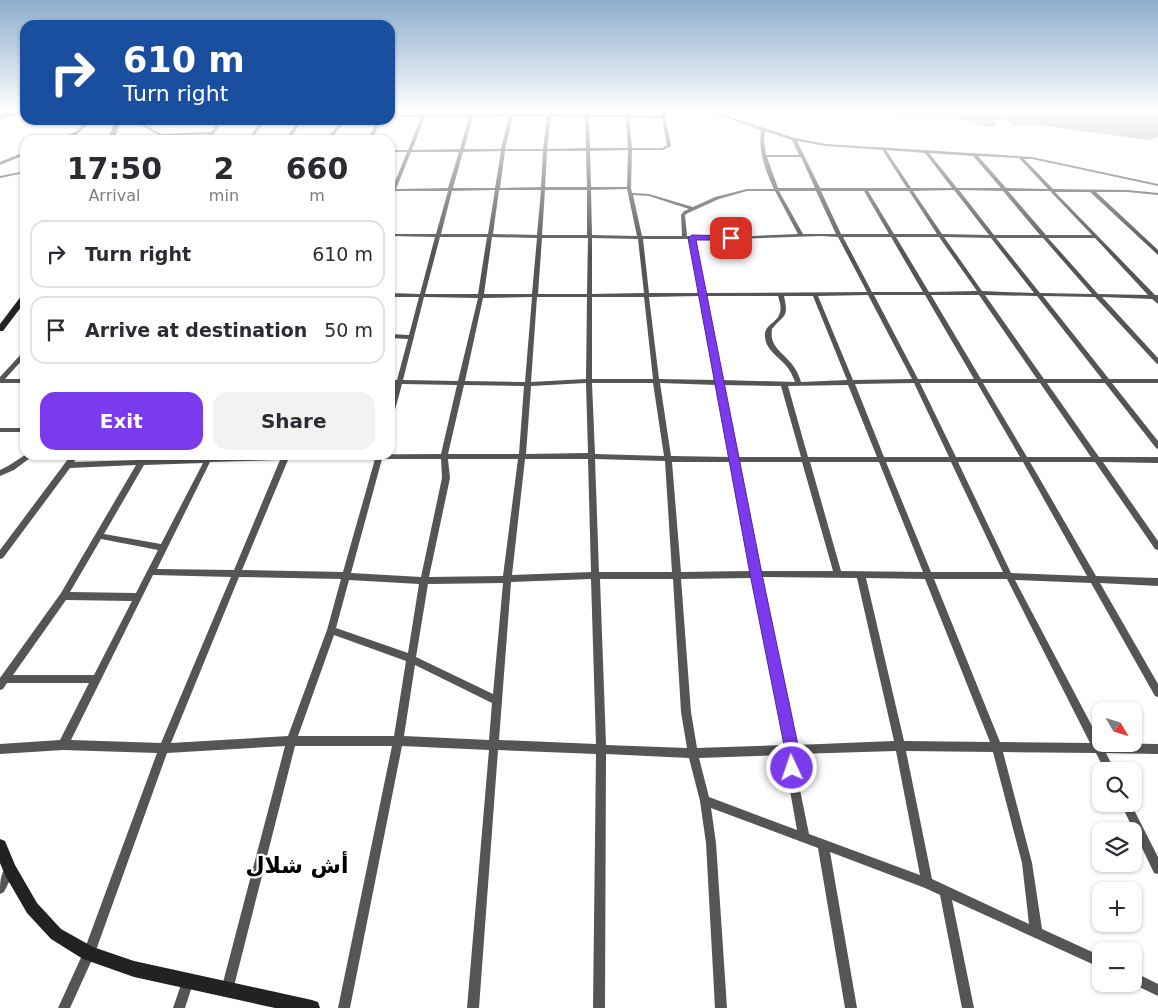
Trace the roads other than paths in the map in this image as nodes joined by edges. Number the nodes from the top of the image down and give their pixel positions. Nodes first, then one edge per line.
1 (12, 158) edge
2 (405, 158) edge
3 (460, 158) edge
4 (502, 158) edge
5 (545, 158) edge
6 (589, 158) edge
7 (630, 158) edge
8 (765, 158) edge
9 (804, 158) edge
10 (890, 158) edge
11 (931, 158) edge
12 (977, 158) edge
13 (1021, 158) edge
14 (1027, 158) edge
15 (0, 164) edge
16 (20, 173) edge
17 (0, 177) edge
18 (395, 183) edge
19 (1158, 185) edge
20 (588, 189) junction
21 (776, 189) junction
22 (865, 189) junction
23 (910, 189) junction
24 (956, 189) junction
25 (395, 190) edge
26 (450, 190) junction
27 (498, 190) junction
28 (543, 190) junction
29 (818, 190) junction
30 (630, 191) junction
31 (1004, 191) junction
32 (1051, 191) junction
33 (1092, 191) junction
34 (1158, 194) edge
35 (691, 208) junction
36 (395, 235) edge
37 (438, 235) junction
38 (892, 235) junction
39 (940, 235) junction
40 (490, 236) junction
41 (539, 236) junction
42 (802, 236) junction
43 (840, 236) junction
44 (992, 236) junction
45 (590, 237) junction
46 (640, 237) junction
47 (1044, 237) junction
48 (1097, 237) junction
49 (689, 238) junction
50 (1158, 253) edge
51 (980, 293) junction
52 (395, 294) edge
53 (815, 294) junction
54 (871, 294) junction
55 (926, 294) junction
56 (423, 295) junction
57 (534, 295) junction
58 (590, 295) junction
59 (646, 295) junction
60 (781, 295) junction
61 (1040, 295) junction
62 (480, 296) junction
63 (704, 296) junction
64 (1098, 297) junction
65 (1155, 297) edge
66 (1158, 302) edge
67 (20, 303) edge
68 (0, 329) edge
69 (395, 336) edge
70 (411, 337) junction
71 (20, 359) edge
72 (1158, 362) edge
73 (0, 381) edge
74 (20, 381) edge
75 (588, 381) junction
76 (656, 381) junction
77 (916, 381) junction
78 (978, 381) junction
79 (1107, 381) junction
80 (1158, 381) edge
81 (395, 382) edge
82 (399, 382) junction
83 (461, 382) junction
84 (1043, 382) junction
85 (720, 383) junction
86 (852, 383) junction
87 (528, 384) junction
88 (784, 384) junction
89 (800, 384) junction
90 (395, 397) edge
91 (0, 430) edge
92 (20, 430) edge
93 (1158, 446) edge
94 (395, 456) edge
95 (592, 456) junction
96 (444, 457) junction
97 (522, 457) junction
98 (668, 459) junction
99 (734, 459) junction
100 (805, 459) junction
101 (880, 459) junction
102 (1025, 459) junction
103 (23, 460) edge
104 (72, 460) edge
105 (142, 460) edge
106 (181, 460) edge
107 (207, 460) edge
108 (283, 460) edge
109 (379, 460) edge
110 (953, 460) junction
111 (1097, 460) junction
112 (1158, 460) edge
113 (140, 463) junction
114 (69, 465) junction
115 (0, 473) edge
116 (100, 536) junction
117 (1158, 547) edge
118 (163, 548) junction
119 (0, 556) edge
120 (151, 572) junction
121 (235, 574) junction
122 (756, 574) junction
123 (594, 575) junction
124 (346, 576) junction
125 (675, 576) junction
126 (838, 576) junction
127 (861, 576) junction
128 (928, 576) junction
129 (1009, 576) junction
130 (507, 580) junction
131 (424, 581) junction
132 (1094, 581) junction
133 (1158, 582) edge
134 (64, 596) junction
135 (137, 597) junction
136 (331, 630) junction
137 (412, 659) junction
138 (96, 679) junction
139 (2, 682) edge
140 (1158, 693) edge
141 (498, 701) junction
142 (1092, 736) edge
143 (291, 740) junction
144 (398, 742) junction
145 (62, 745) junction
146 (495, 745) junction
147 (900, 746) junction
148 (997, 747) junction
149 (164, 748) junction
150 (0, 749) edge
151 (1092, 749) edge
152 (601, 750) junction
153 (792, 750) junction
154 (1142, 750) edge
155 (1158, 750) edge
156 (692, 753) junction
157 (705, 801) junction
158 (1130, 812) edge
159 (804, 837) junction
160 (823, 845) junction
161 (0, 846) edge
162 (1158, 869) edge
163 (10, 870) junction
164 (927, 883) junction
165 (0, 888) edge
166 (945, 892) junction
167 (1036, 931) junction
168 (89, 953) junction
169 (1092, 958) edge
170 (188, 980) junction
171 (1142, 982) edge
172 (227, 990) junction
173 (1158, 990) edge
174 (64, 1008) edge
175 (179, 1008) edge
176 (307, 1008) edge
177 (344, 1008) edge
178 (473, 1008) edge
179 (599, 1008) edge
180 (721, 1008) edge
181 (851, 1008) edge
182 (968, 1008) edge

1 - 15 street
2 - 18 street
3 - 26 street
4 - 27 street
5 - 28 street
6 - 20 street
7 - 30 street
8 - 21 street
9 - 29 street
10 - 23 street
11 - 24 street
12 - 31 street
13 - 32 street
14 - 19 street
16 - 17 street
20 - 28 street
20 - 30 street
20 - 45 street
21 - 29 street
21 - 35 street
21 - 42 street
22 - 23 street
22 - 29 street
22 - 38 street
23 - 24 street
23 - 39 street
24 - 31 street
24 - 44 street
25 - 26 street
26 - 27 street
26 - 37 street
27 - 28 street
27 - 40 street
28 - 41 street
29 - 43 street
30 - 35 street
30 - 46 street
31 - 32 street
31 - 47 street
32 - 33 street
32 - 48 street
33 - 34 street
33 - 50 street
35 - 49 street
36 - 37 street
37 - 40 street
37 - 56 street
38 - 39 street
38 - 43 street
38 - 55 street
39 - 44 street
39 - 51 street
40 - 41 street
40 - 62 street
41 - 45 street
41 - 57 street
42 - 43 street
42 - 49 street
43 - 54 street
44 - 47 street
44 - 61 street
45 - 46 street
45 - 58 street
46 - 49 street
46 - 59 street
47 - 48 street
47 - 64 street
48 - 65 street
49 - 63 street
51 - 55 street
51 - 61 street
51 - 84 street
52 - 56 street
53 - 54 street
53 - 60 street
53 - 86 street
54 - 55 street
54 - 77 street
55 - 78 street
56 - 62 street
56 - 70 street
57 - 58 street
57 - 62 street
57 - 87 street
58 - 59 street
58 - 75 street
59 - 63 street
59 - 76 street
60 - 63 street
60 - 89 street
61 - 64 street
61 - 79 street
62 - 83 street
63 - 85 street
64 - 65 street
64 - 72 street
65 - 66 street
67 - 68 main road
69 - 70 street
70 - 82 street
71 - 73 street
73 - 74 street
75 - 76 street
75 - 87 street
75 - 95 street
76 - 85 street
76 - 98 street
77 - 78 street
77 - 86 street
77 - 110 street
78 - 84 street
78 - 102 street
79 - 80 street
79 - 84 street
79 - 93 street
81 - 82 street
82 - 83 street
82 - 90 street
83 - 87 street
83 - 96 street
84 - 111 street
85 - 88 street
85 - 99 street
86 - 89 street
86 - 101 street
87 - 97 street
88 - 89 street
88 - 100 street
91 - 92 street
94 - 96 street
95 - 97 street
95 - 98 street
95 - 123 street
96 - 97 street
96 - 131 street
97 - 130 street
98 - 99 street
98 - 125 street
99 - 100 street
99 - 122 street
100 - 101 street
100 - 126 street
101 - 110 street
101 - 128 street
102 - 110 street
102 - 111 street
102 - 132 street
103 - 115 street
104 - 114 street
105 - 113 street
106 - 113 street
107 - 118 street
108 - 121 street
109 - 124 street
110 - 129 street
111 - 112 street
111 - 117 street
113 - 114 street
113 - 116 street
114 - 119 street
116 - 118 street
116 - 134 street
118 - 120 street
120 - 121 street
120 - 135 street
121 - 124 street
121 - 149 street
122 - 125 street
122 - 126 street
122 - 153 street
123 - 125 street
123 - 130 street
123 - 152 street
124 - 131 street
124 - 136 street
125 - 156 street
126 - 127 street
127 - 128 street
127 - 147 street
128 - 129 street
128 - 148 street
129 - 132 street
129 - 142 street
130 - 131 street
130 - 141 street
131 - 137 street
132 - 133 street
132 - 140 street
134 - 135 street
134 - 139 street
135 - 138 street
136 - 137 street
136 - 143 street
137 - 141 street
137 - 144 street
138 - 139 street
138 - 145 street
141 - 146 street
143 - 144 street
143 - 149 street
143 - 172 street
144 - 146 street
144 - 177 street
145 - 149 street
145 - 150 street
146 - 152 street
146 - 178 street
147 - 148 street
147 - 153 street
147 - 164 street
148 - 151 street
148 - 167 street
149 - 168 street
152 - 156 street
152 - 179 street
153 - 156 street
153 - 159 street
154 - 155 street
156 - 157 street
157 - 159 street
157 - 180 street
158 - 162 street
159 - 160 street
160 - 164 street
160 - 181 street
161 - 163 main road
163 - 165 street
163 - 168 main road
164 - 166 street
166 - 167 street
166 - 182 street
167 - 169 street
168 - 170 main road
168 - 174 street
170 - 172 main road
170 - 175 street
171 - 173 street
172 - 176 main road

